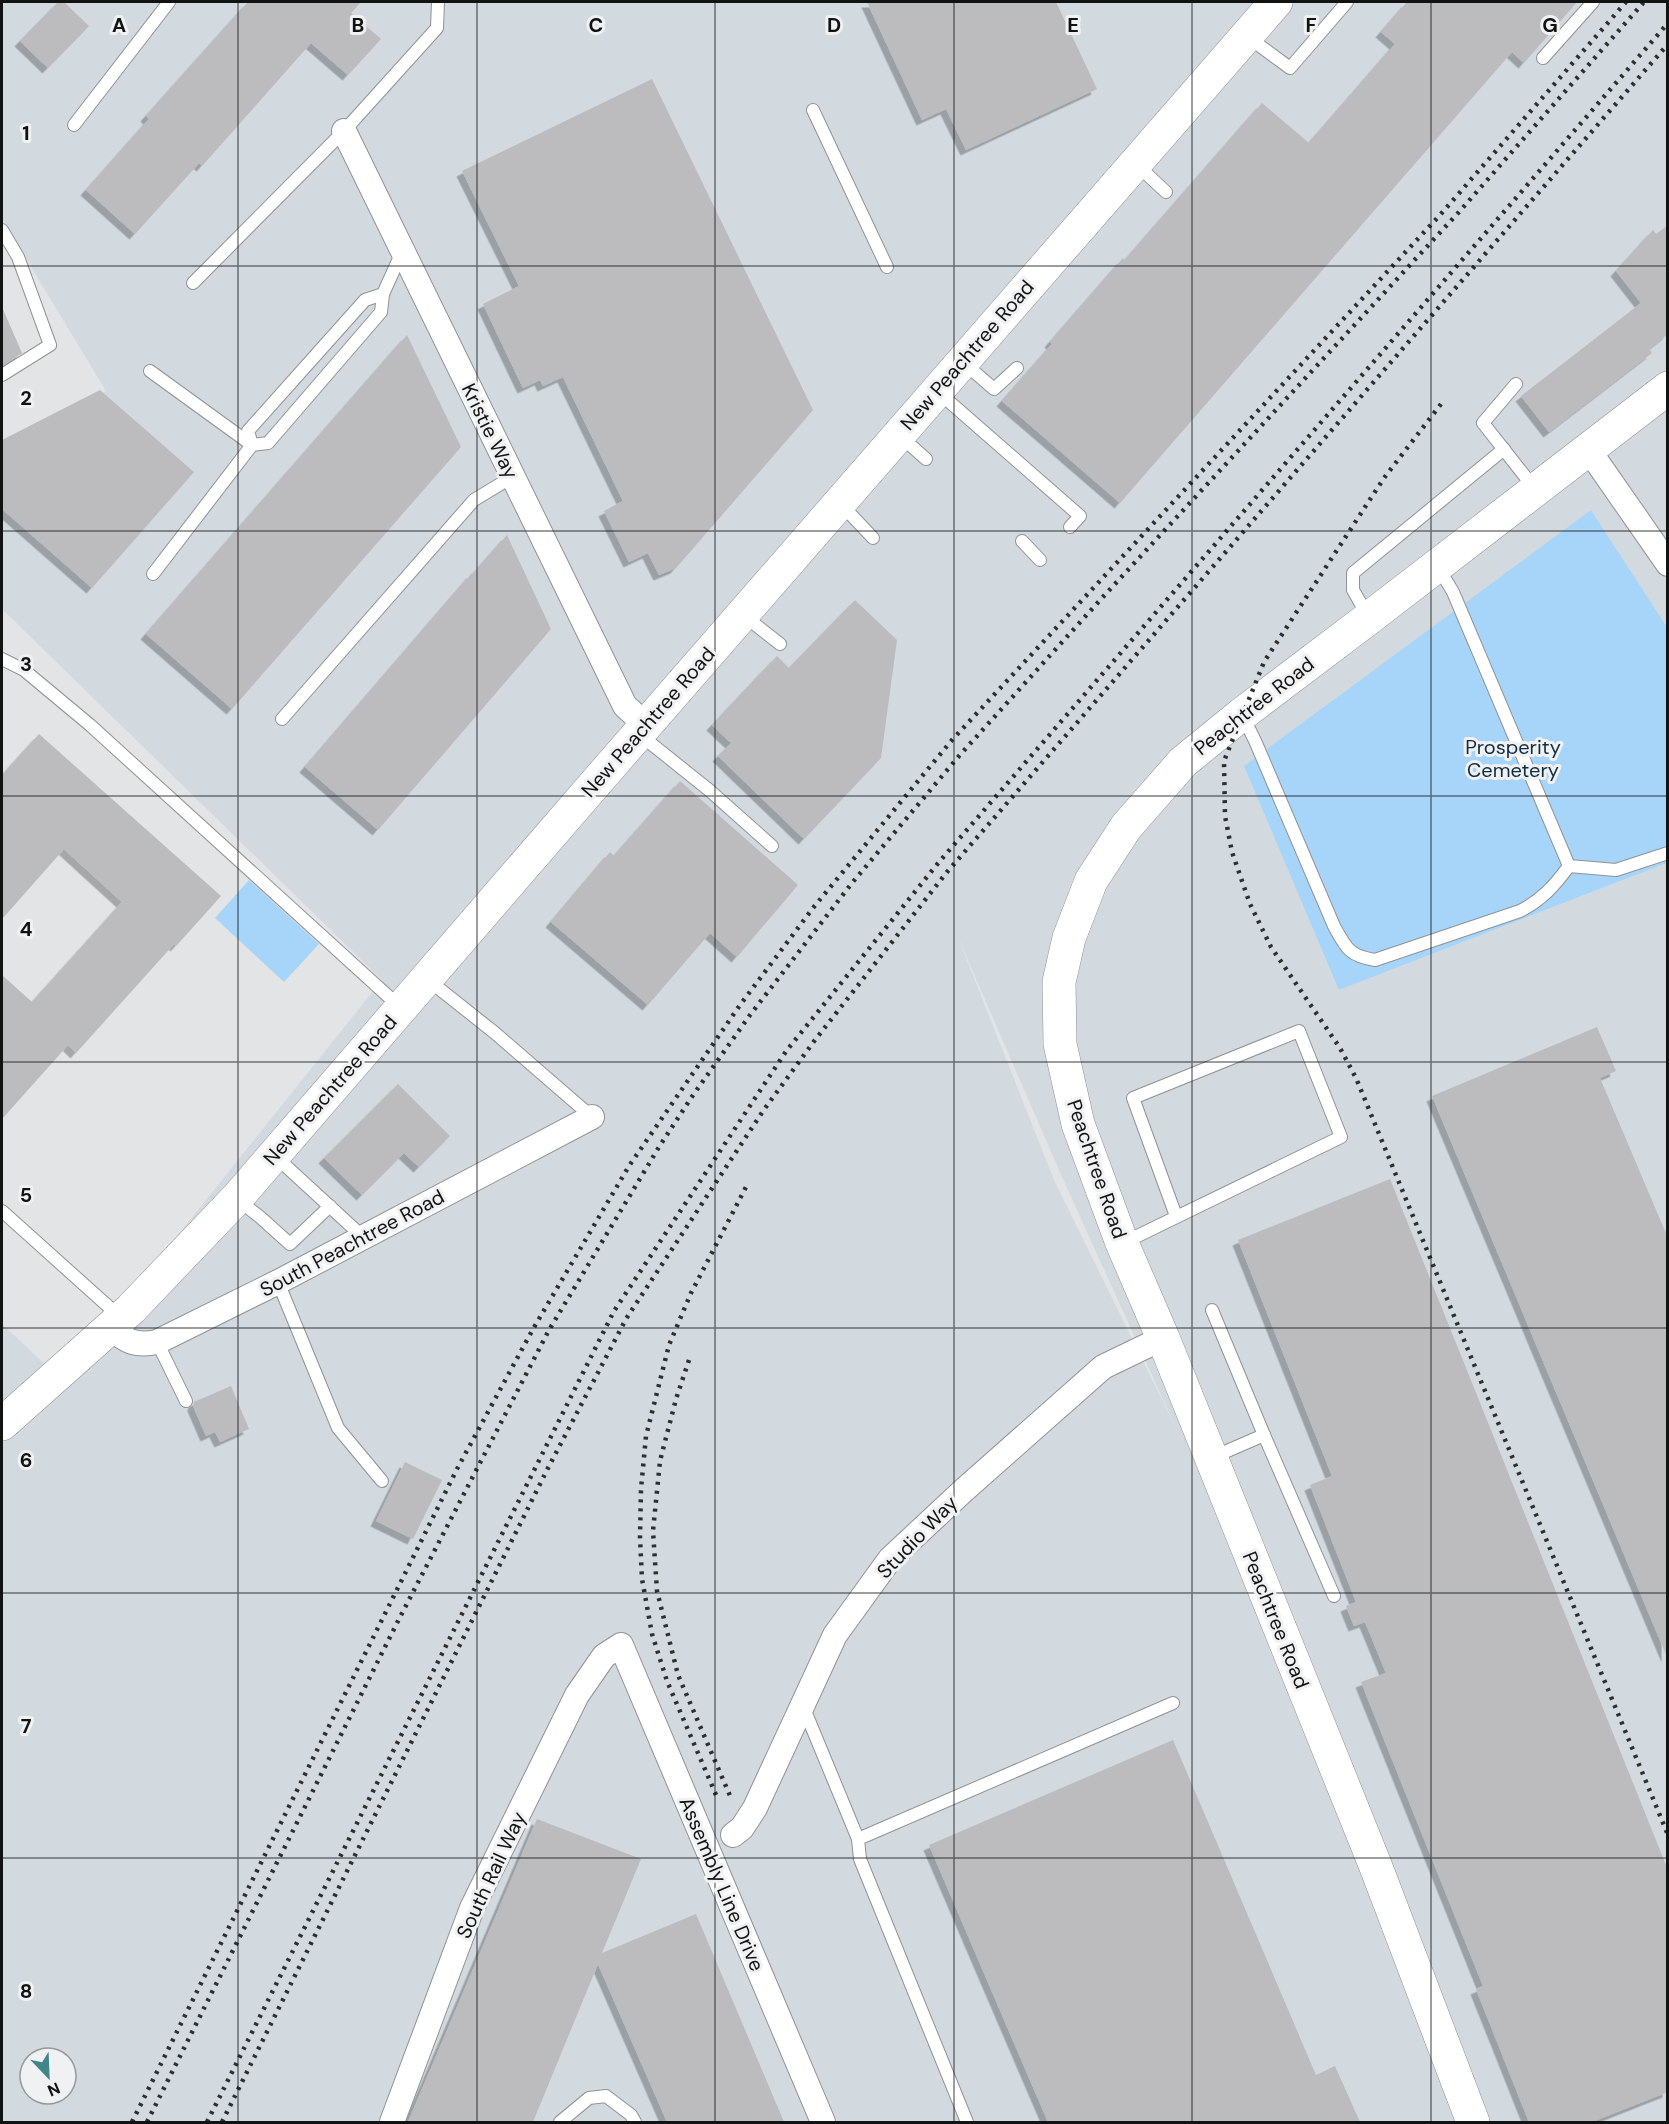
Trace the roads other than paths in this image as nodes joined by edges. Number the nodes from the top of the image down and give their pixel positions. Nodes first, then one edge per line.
1 (169, 2) edge
2 (438, 2) edge
3 (1276, 2) edge
4 (1347, 2) edge
5 (1593, 2) edge
6 (1246, 36) junction
7 (1543, 58) dead end
8 (813, 110) dead end
9 (74, 125) dead end
10 (344, 131) junction
11 (1134, 162) junction
12 (1166, 192) dead end
13 (2, 230) edge
14 (402, 252) junction
15 (887, 267) dead end
16 (194, 284) dead end
17 (383, 294) junction
18 (962, 361) junction
19 (1017, 368) dead end
20 (150, 371) dead end
21 (2, 375) edge
22 (1516, 384) dead end
23 (1668, 388) edge
24 (936, 390) junction
25 (898, 434) junction
26 (252, 445) junction
27 (1504, 449) junction
28 (1588, 449) junction
29 (926, 459) dead end
30 (512, 477) junction
31 (1536, 490) junction
32 (839, 502) junction
33 (1070, 527) dead end
34 (873, 538) dead end
35 (1022, 541) dead end
36 (1040, 560) dead end
37 (1668, 564) edge
38 (1438, 566) junction
39 (153, 574) dead end
40 (742, 614) junction
41 (1370, 618) junction
42 (780, 644) dead end
43 (2, 659) edge
44 (1242, 714) junction
45 (282, 719) dead end
46 (642, 729) junction
47 (772, 846) dead end
48 (1668, 853) edge
49 (1569, 866) junction
50 (426, 978) junction
51 (400, 1008) junction
52 (592, 1117) joint
53 (274, 1155) junction
54 (237, 1198) junction
55 (330, 1206) junction
56 (2, 1211) edge
57 (1176, 1216) junction
58 (363, 1237) junction
59 (1122, 1244) junction
60 (278, 1282) junction
61 (1212, 1311) dead end
62 (116, 1323) junction
63 (1162, 1338) junction
64 (158, 1342) junction
65 (186, 1401) dead end
66 (2, 1424) edge
67 (1264, 1435) junction
68 (1210, 1459) junction
69 (382, 1481) dead end
70 (1334, 1596) dead end
71 (621, 1645) joint
72 (1173, 1703) dead end
73 (802, 1705) junction
74 (733, 1835) dead end
75 (858, 1839) junction
76 (392, 2122) edge
77 (560, 2122) edge
78 (635, 2122) edge
79 (823, 2122) edge
80 (967, 2122) edge
81 (1473, 2122) edge

1 - 9 lane
2 - 10 lane
3 - 6 street, New Peachtree Road
4 - 6 lane
5 - 7 lane
6 - 11 street, New Peachtree Road
8 - 15 lane
10 - 14 street, Kristie Way
10 - 16 lane
11 - 12 lane
11 - 18 street, New Peachtree Road
13 - 21 lane
14 - 17 lane
14 - 30 street, Kristie Way
17 - 26 lane
17 - 26 lane
18 - 19 lane
18 - 24 street, New Peachtree Road
20 - 26 lane
22 - 27 lane
23 - 28 street, Peachtree Road
24 - 25 street, New Peachtree Road
24 - 33 lane
25 - 29 lane
25 - 32 street, New Peachtree Road
26 - 39 lane
27 - 31 lane
27 - 41 lane
28 - 31 street, Peachtree Road
28 - 37 street
30 - 45 lane
30 - 46 street, Kristie Way
31 - 38 street, Peachtree Road
32 - 34 lane
32 - 40 street, New Peachtree Road
35 - 36 lane
38 - 41 street, Peachtree Road
38 - 49 lane
40 - 42 lane
40 - 46 street, New Peachtree Road
41 - 44 street, Peachtree Road
43 - 51 lane
44 - 49 lane
44 - 59 street, Peachtree Road
46 - 47 lane
46 - 50 street, New Peachtree Road
48 - 49 lane
50 - 51 street, New Peachtree Road
50 - 52 lane
51 - 53 street, New Peachtree Road
52 - 58 street, South Peachtree Road
53 - 54 street, New Peachtree Road
53 - 55 lane
54 - 55 lane
54 - 62 street, New Peachtree Road
55 - 58 lane
56 - 62 lane
57 - 57 lane
57 - 59 lane
58 - 60 street, South Peachtree Road
59 - 63 street, Peachtree Road
60 - 64 street, South Peachtree Road
60 - 69 lane
61 - 67 lane
62 - 64 street, South Peachtree Road
62 - 66 street, New Peachtree Road
63 - 68 street, Peachtree Road
63 - 73 street, Studio Way
64 - 65 lane
67 - 68 lane
67 - 70 lane
68 - 81 street, Peachtree Road
71 - 76 street, South Rail Way
71 - 79 street, Assembly Line Drive
72 - 75 lane
73 - 74 street, Studio Way
73 - 75 lane
75 - 80 lane
77 - 78 lane

